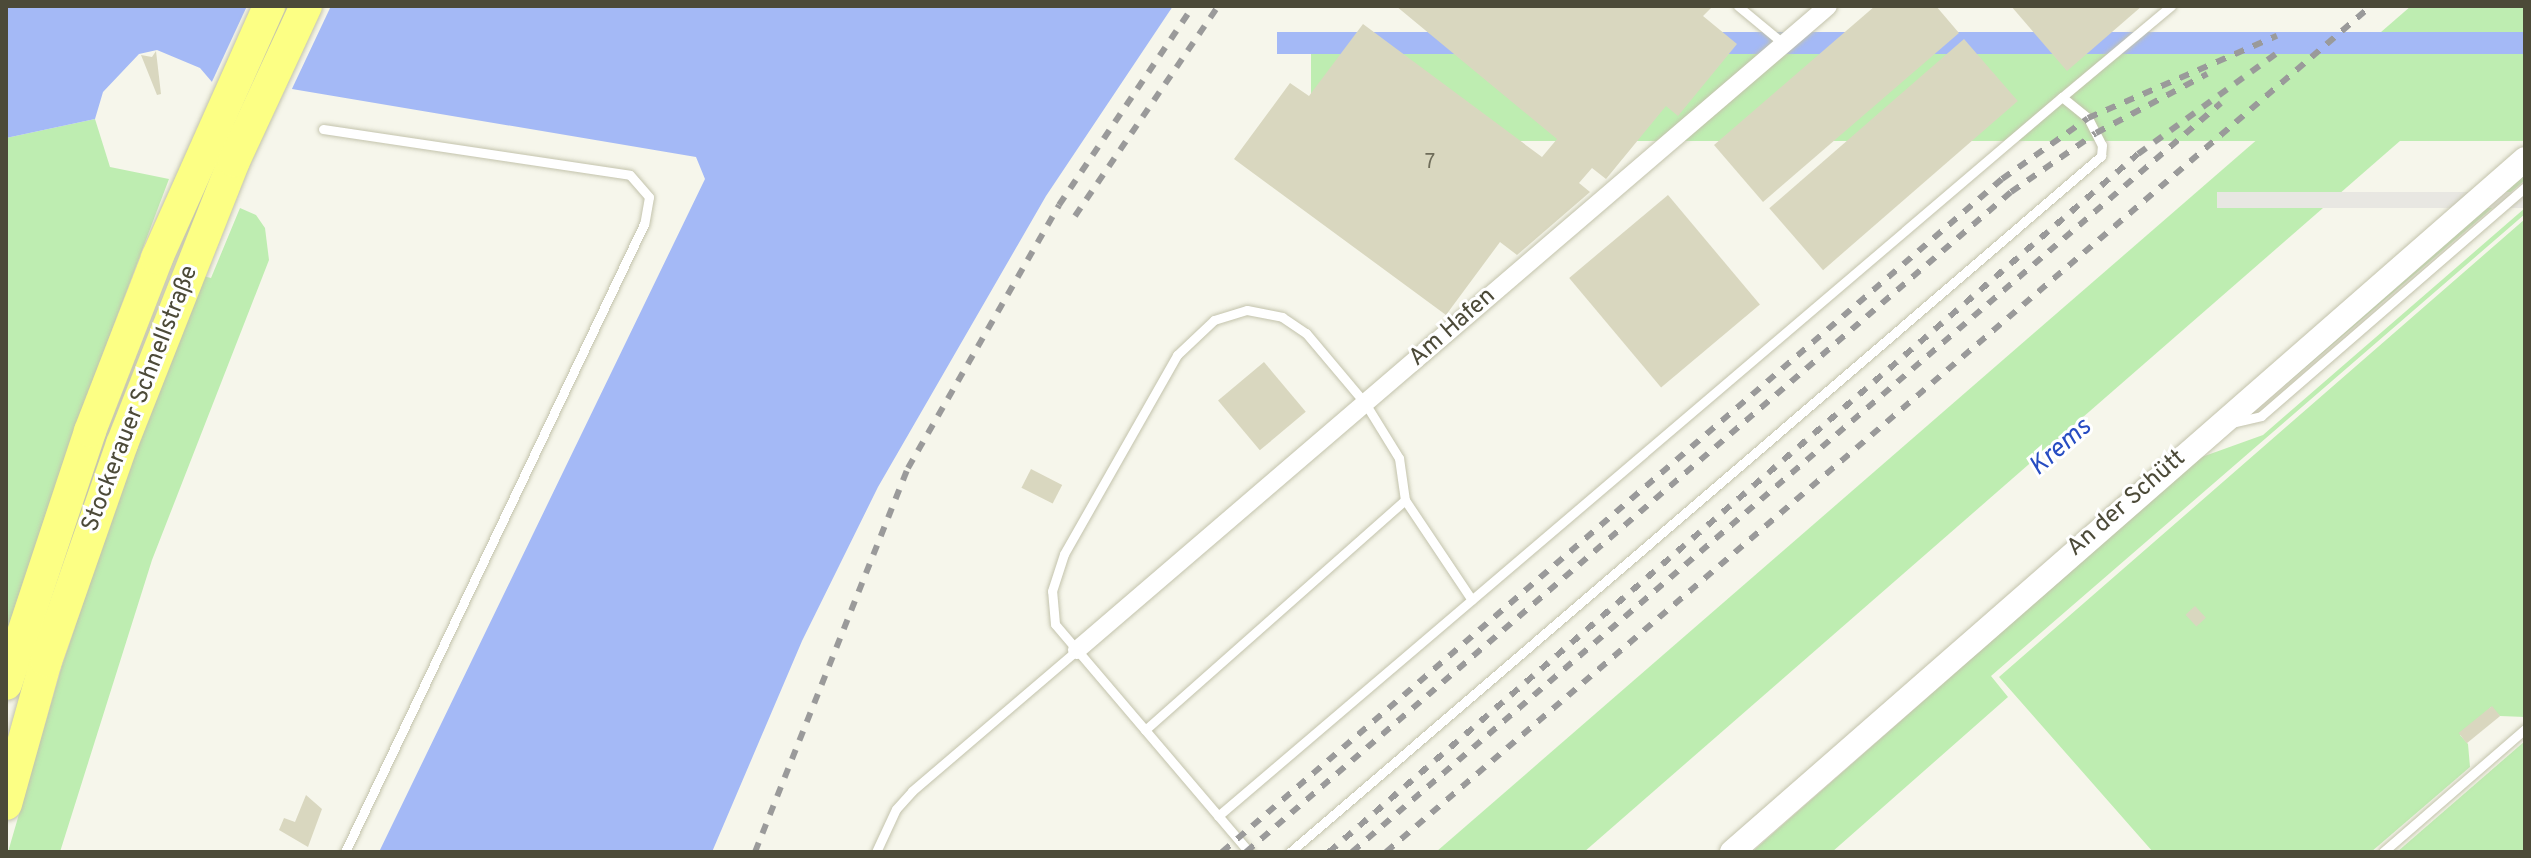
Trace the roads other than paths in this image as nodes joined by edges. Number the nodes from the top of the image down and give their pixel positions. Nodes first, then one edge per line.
1 (269, 6) edge
2 (306, 6) edge
3 (1738, 6) edge
4 (1828, 6) edge
5 (2171, 6) edge
6 (1784, 44) junction
7 (2062, 97) junction
8 (323, 129) dead end
9 (2525, 159) edge
10 (2525, 187) edge
11 (1365, 403) junction
12 (2220, 422) junction
13 (1405, 500) junction
14 (1472, 600) junction
15 (1077, 650) junction
16 (6, 684) edge
17 (2525, 729) edge
18 (1145, 730) junction
19 (6, 804) edge
20 (1218, 816) junction
21 (345, 852) edge
22 (876, 852) edge
23 (1249, 852) edge
24 (1290, 852) edge
25 (1732, 852) edge
26 (2383, 852) edge

1 - 16 highway, Stockerauer Schnellstraße
2 - 19 highway, Stockerauer Schnellstraße
3 - 6 lane
4 - 6 street, Am Hafen
5 - 7 lane
6 - 11 street, Am Hafen
7 - 14 lane
7 - 24 lane
8 - 21 lane
9 - 12 street, An der Schütt
10 - 12 lane
11 - 13 lane
11 - 15 street, Am Hafen
11 - 15 lane
12 - 25 street, An der Schütt
13 - 14 lane
13 - 18 lane
14 - 20 lane
15 - 18 lane
15 - 22 lane
17 - 26 lane
18 - 20 lane
20 - 23 lane

